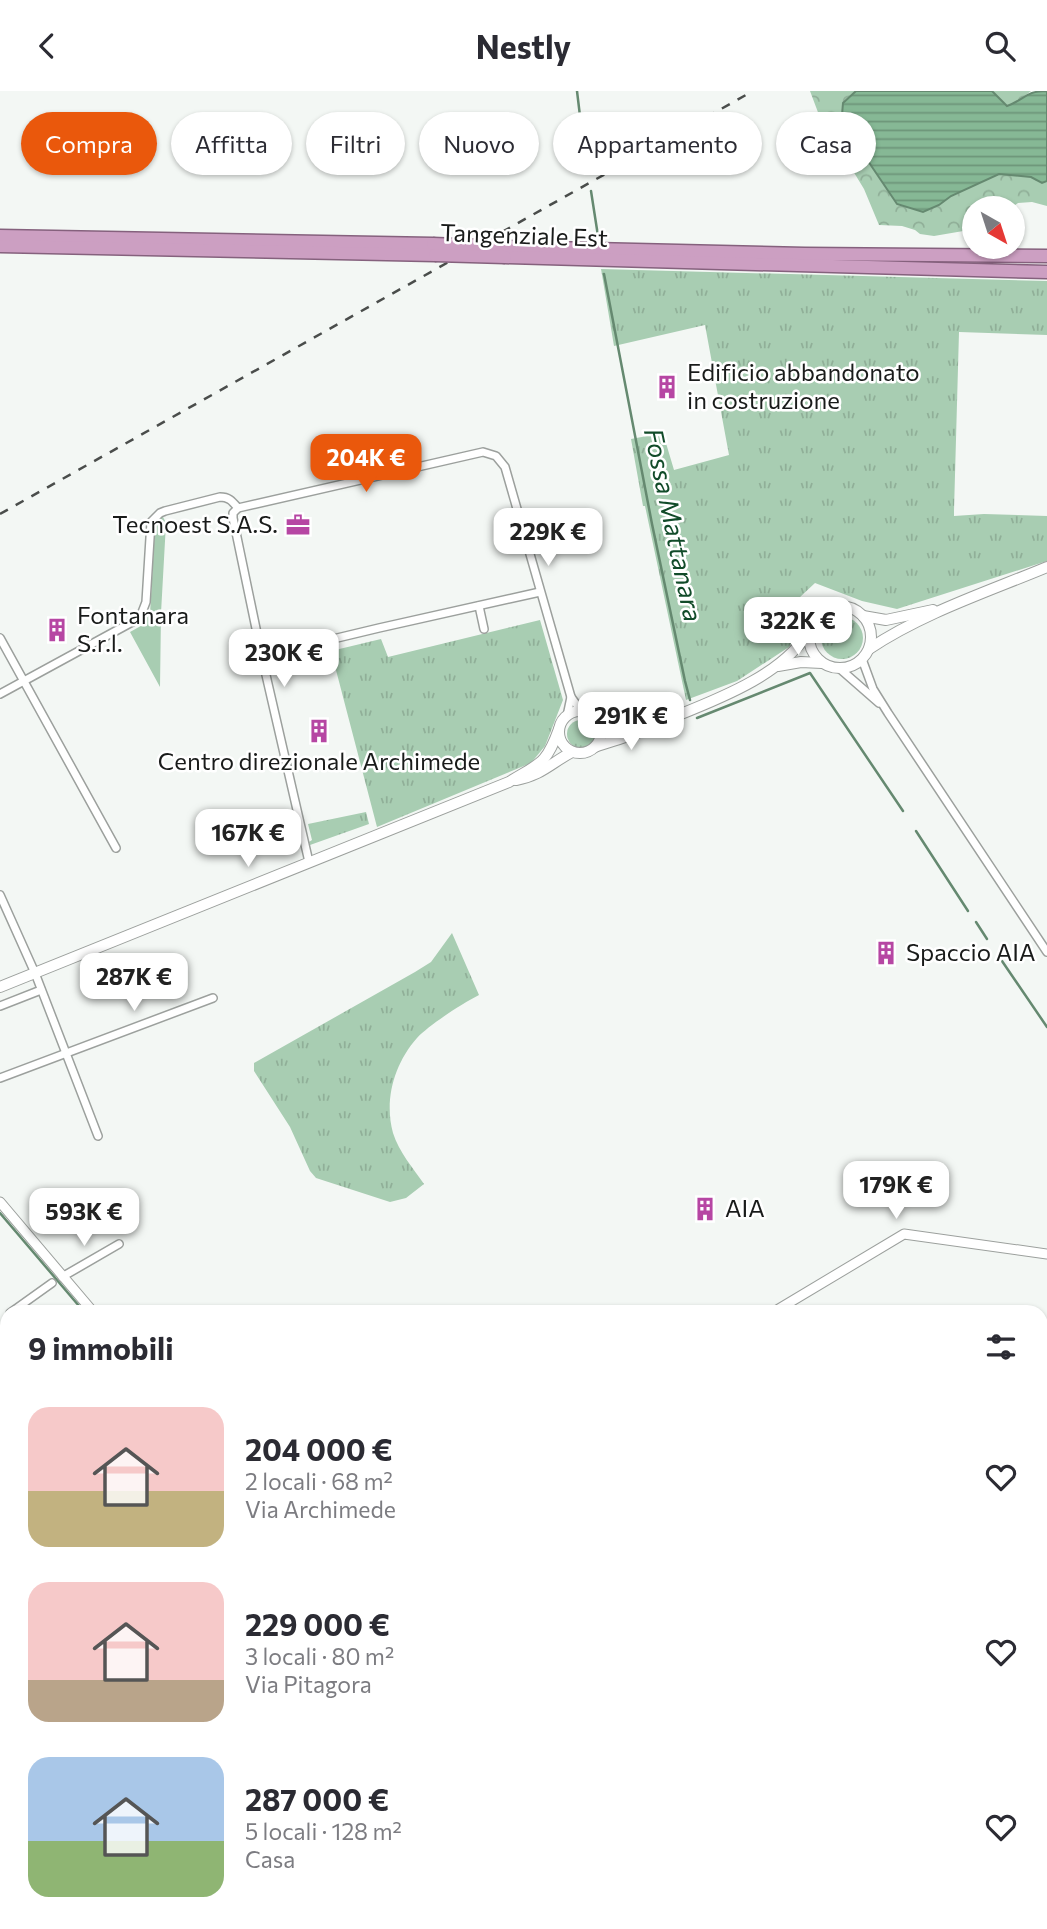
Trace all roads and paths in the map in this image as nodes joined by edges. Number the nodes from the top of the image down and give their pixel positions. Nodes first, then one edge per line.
1 (0, 236) edge
2 (0, 246) edge
3 (434, 249) junction
4 (506, 252) junction
5 (1047, 256) edge
6 (1047, 272) edge
7 (238, 508) junction
8 (1047, 567) edge
9 (540, 592) junction
10 (479, 606) junction
11 (947, 607) junction
12 (863, 616) junction
13 (484, 629) dead end
14 (810, 629) junction
15 (0, 638) edge
16 (869, 649) junction
17 (262, 656) junction
18 (862, 659) junction
19 (823, 663) junction
20 (774, 666) junction
21 (839, 668) junction
22 (25, 681) junction
23 (0, 694) edge
24 (571, 697) junction
25 (885, 708) junction
26 (584, 712) junction
27 (567, 716) junction
28 (597, 720) junction
29 (653, 725) junction
30 (559, 729) junction
31 (595, 747) junction
32 (572, 752) junction
33 (509, 782) junction
34 (116, 848) dead end
35 (309, 862) junction
36 (0, 895) edge
37 (1047, 952) edge
38 (35, 972) junction
39 (0, 987) edge
40 (41, 990) junction
41 (213, 998) dead end
42 (0, 1006) edge
43 (66, 1055) junction
44 (0, 1079) edge
45 (98, 1136) dead end
46 (0, 1202) edge
47 (119, 1244) dead end
48 (1047, 1254) edge
49 (62, 1276) junction
50 (52, 1283) dead end
51 (20, 1305) edge
52 (87, 1305) edge
53 (785, 1305) edge

1 - 3 highway, Tangenziale Est
2 - 3 highway, Tangenziale Est
3 - 4 highway, Tangenziale Est, bridge
4 - 5 highway, Tangenziale Est
4 - 6 highway, Tangenziale Est
7 - 9 street
7 - 17 street
7 - 22 street
8 - 11 main road
9 - 10 street
9 - 24 street
10 - 13 street
10 - 17 street
11 - 12 main road
11 - 16 main road
12 - 14 main road
12 - 16 main road
14 - 19 main road
14 - 20 main road
15 - 22 street
16 - 18 main road
17 - 35 street
18 - 21 main road
18 - 25 street
19 - 20 main road
19 - 21 main road
20 - 29 main road
21 - 25 street
22 - 23 street
22 - 34 street
24 - 26 street
24 - 27 street
25 - 37 street
26 - 27 main road
26 - 28 main road
27 - 30 main road
28 - 29 main road
28 - 31 main road
29 - 31 main road
30 - 32 main road
30 - 33 main road
31 - 32 main road
32 - 33 main road
33 - 35 main road
35 - 38 main road
36 - 38 street
38 - 39 main road
38 - 40 street
40 - 42 street
40 - 43 street
41 - 43 street
43 - 44 street
43 - 45 street
46 - 49 street
47 - 49 street
48 - 53 street
49 - 52 street
50 - 51 street

